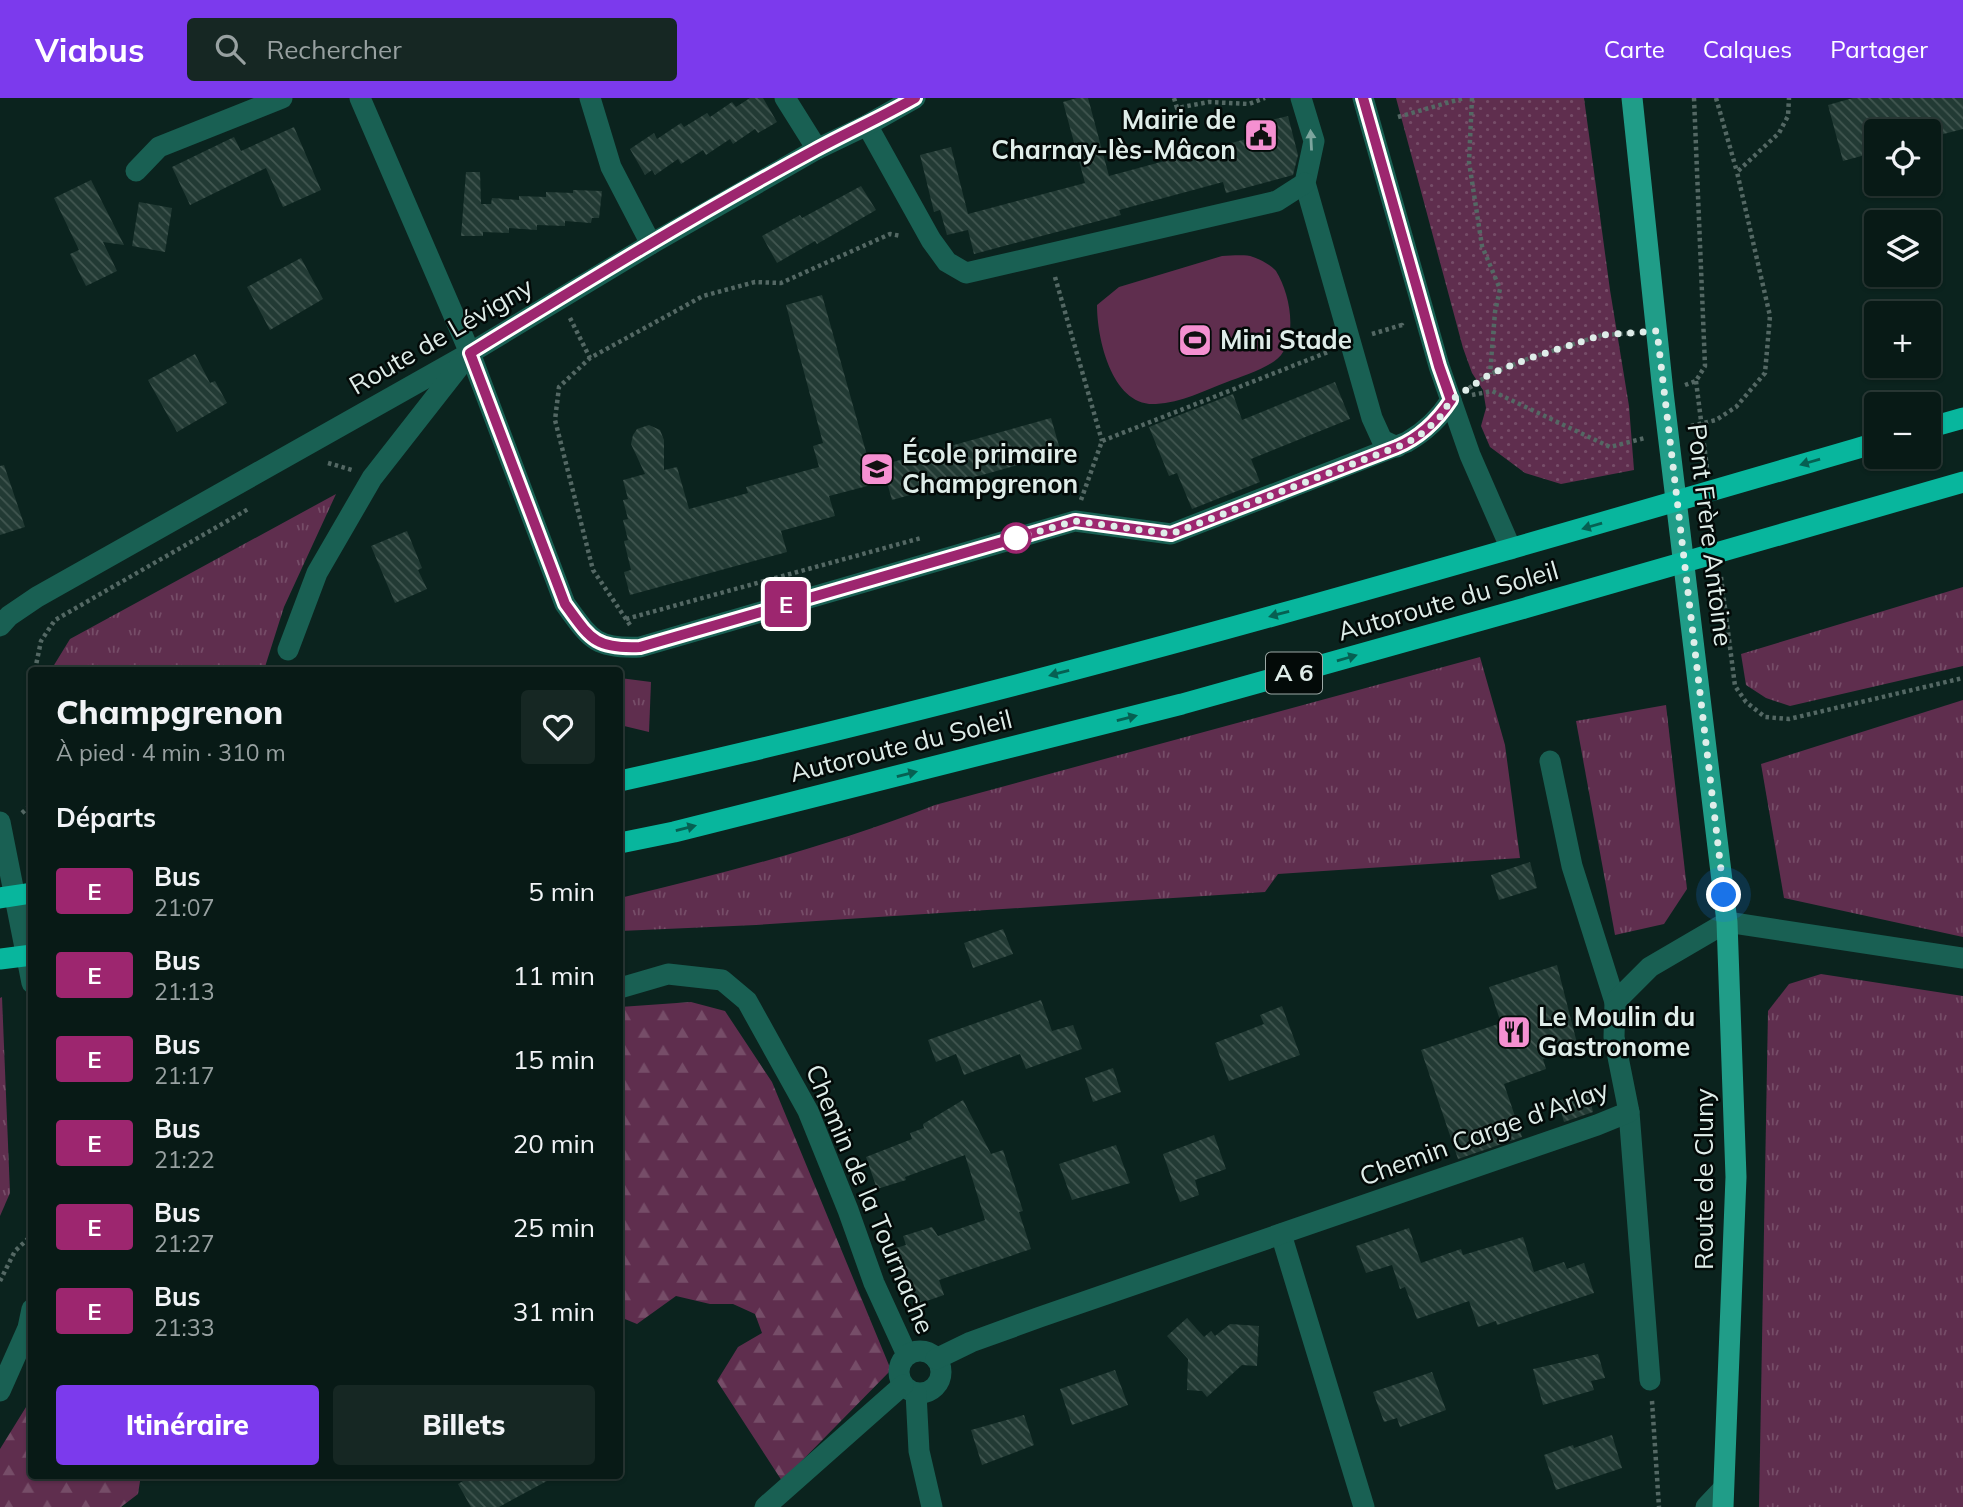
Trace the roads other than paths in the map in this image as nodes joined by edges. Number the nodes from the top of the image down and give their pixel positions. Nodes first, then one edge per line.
1 (282, 98) edge
2 (360, 98) edge
3 (590, 98) edge
4 (785, 98) edge
5 (915, 98) edge
6 (1301, 98) edge
7 (1363, 98) edge
8 (1632, 98) edge
9 (867, 125) junction
10 (817, 149) junction
11 (136, 171) dead end
12 (1304, 183) junction
13 (651, 244) junction
14 (470, 353) junction
15 (1451, 400) junction
16 (1963, 418) edge
17 (1941, 424) edge
18 (1864, 446) edge
19 (1397, 447) junction
20 (1963, 482) edge
21 (1511, 549) junction
22 (0, 626) edge
23 (288, 650) dead end
24 (1700, 685) joint
25 (1550, 761) dead end
26 (623, 780) edge
27 (0, 822) edge
28 (623, 842) edge
29 (28, 894) edge
30 (0, 898) edge
31 (1727, 922) junction
32 (28, 956) edge
33 (1963, 958) edge
34 (0, 959) edge
35 (28, 963) edge
36 (623, 987) edge
37 (1615, 1002) junction
38 (1629, 1112) junction
39 (1281, 1234) junction
40 (28, 1328) edge
41 (907, 1356) junction
42 (936, 1359) junction
43 (1650, 1380) road end
44 (910, 1389) junction
45 (0, 1391) edge
46 (1723, 1498) edge
47 (765, 1507) edge
48 (932, 1507) edge
49 (1364, 1507) edge
50 (1706, 1507) edge

1 - 11 street
2 - 14 street
3 - 13 street
4 - 10 street
5 - 9 street, Route de Lévigny
12 -> 6 street
7 - 15 street
8 - 24 main road, Pont Frère Antoine
9 - 10 street, Route de Lévigny
9 - 12 street
10 - 13 street, Route de Lévigny
12 - 19 street
13 - 14 street, Route de Lévigny
14 - 19 street
14 - 22 street, Route de Lévigny
14 - 23 street
15 - 19 street
15 - 21 street
16 - 17 highway
18 -> 21 highway, Autoroute du Soleil / A 6
28 -> 20 highway, Autoroute du Soleil / A 6
21 -> 26 highway, Autoroute du Soleil / A 6
24 - 31 main road, Route de Cluny
25 - 37 street, Chemin Carge d'Arlay
27 - 35 street
29 - 30 highway
31 - 33 street
31 - 37 street
31 - 46 main road, Route de Cluny
32 - 34 highway
36 - 41 street, Chemin de la Tournache
37 - 38 street, Chemin Carge d'Arlay
38 - 39 street, Chemin Carge d'Arlay
38 - 43 street
39 - 42 street, Chemin Carge d'Arlay
39 - 49 street
40 - 45 street
41 - 42 street
41 - 44 street
42 - 44 street
44 - 47 street
44 - 48 street
46 - 50 street

